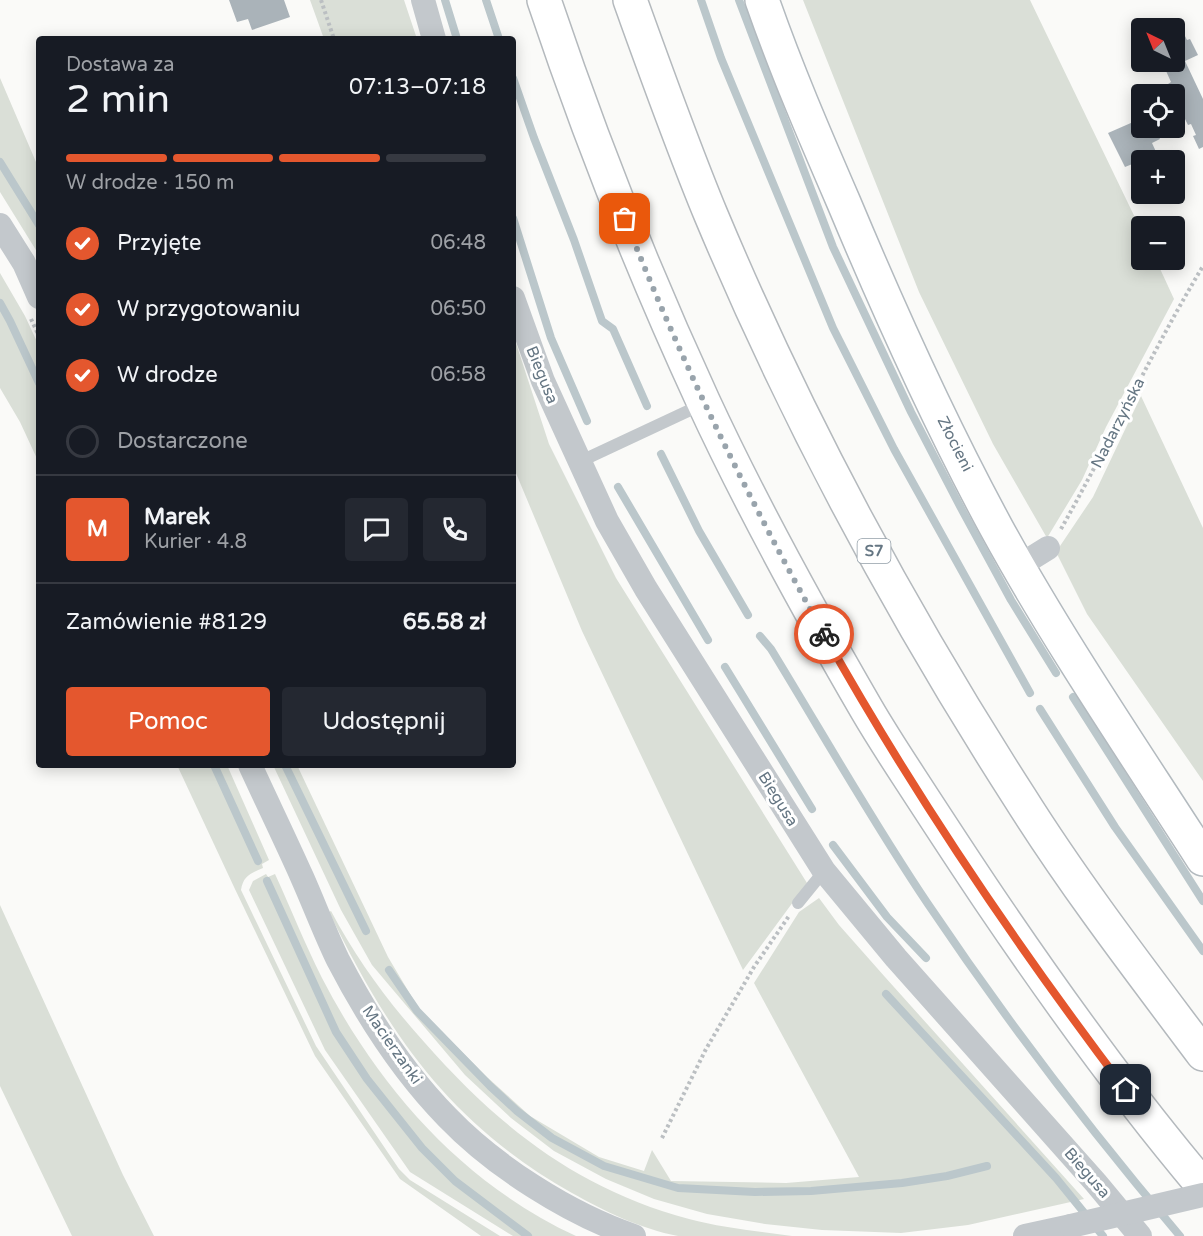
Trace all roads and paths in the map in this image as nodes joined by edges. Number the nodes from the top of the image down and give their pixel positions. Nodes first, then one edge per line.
1 (321, 0) edge
2 (423, 0) edge
3 (544, 0) edge
4 (630, 0) edge
5 (762, 0) edge
6 (333, 36) edge
7 (433, 36) edge
8 (0, 225) edge
9 (1203, 266) edge
10 (36, 290) edge
11 (516, 306) edge
12 (704, 403) junction
13 (579, 462) junction
14 (1048, 548) joint
15 (1019, 566) junction
16 (251, 768) edge
17 (1203, 859) edge
18 (824, 871) junction
19 (798, 903) joint
20 (1203, 1054) edge
21 (662, 1138) dead end
22 (1203, 1186) edge
23 (1203, 1195) edge
24 (634, 1236) edge
25 (1025, 1236) edge
26 (1140, 1236) edge

1 - 6 path
2 - 7 street
3 - 12 main road
4 - 20 main road, S7
5 - 15 main road, Złocieni
8 - 10 street
9 - 14 path, Nadarzyńska
11 - 13 street, Biegusa
12 - 13 lane
12 - 22 main road
13 - 18 street, Biegusa
14 - 15 street
15 - 17 main road, Złocieni
16 - 24 street, Macierzanki
18 - 19 lane
18 - 26 street, Biegusa
19 - 21 path
23 - 25 street, bridge

